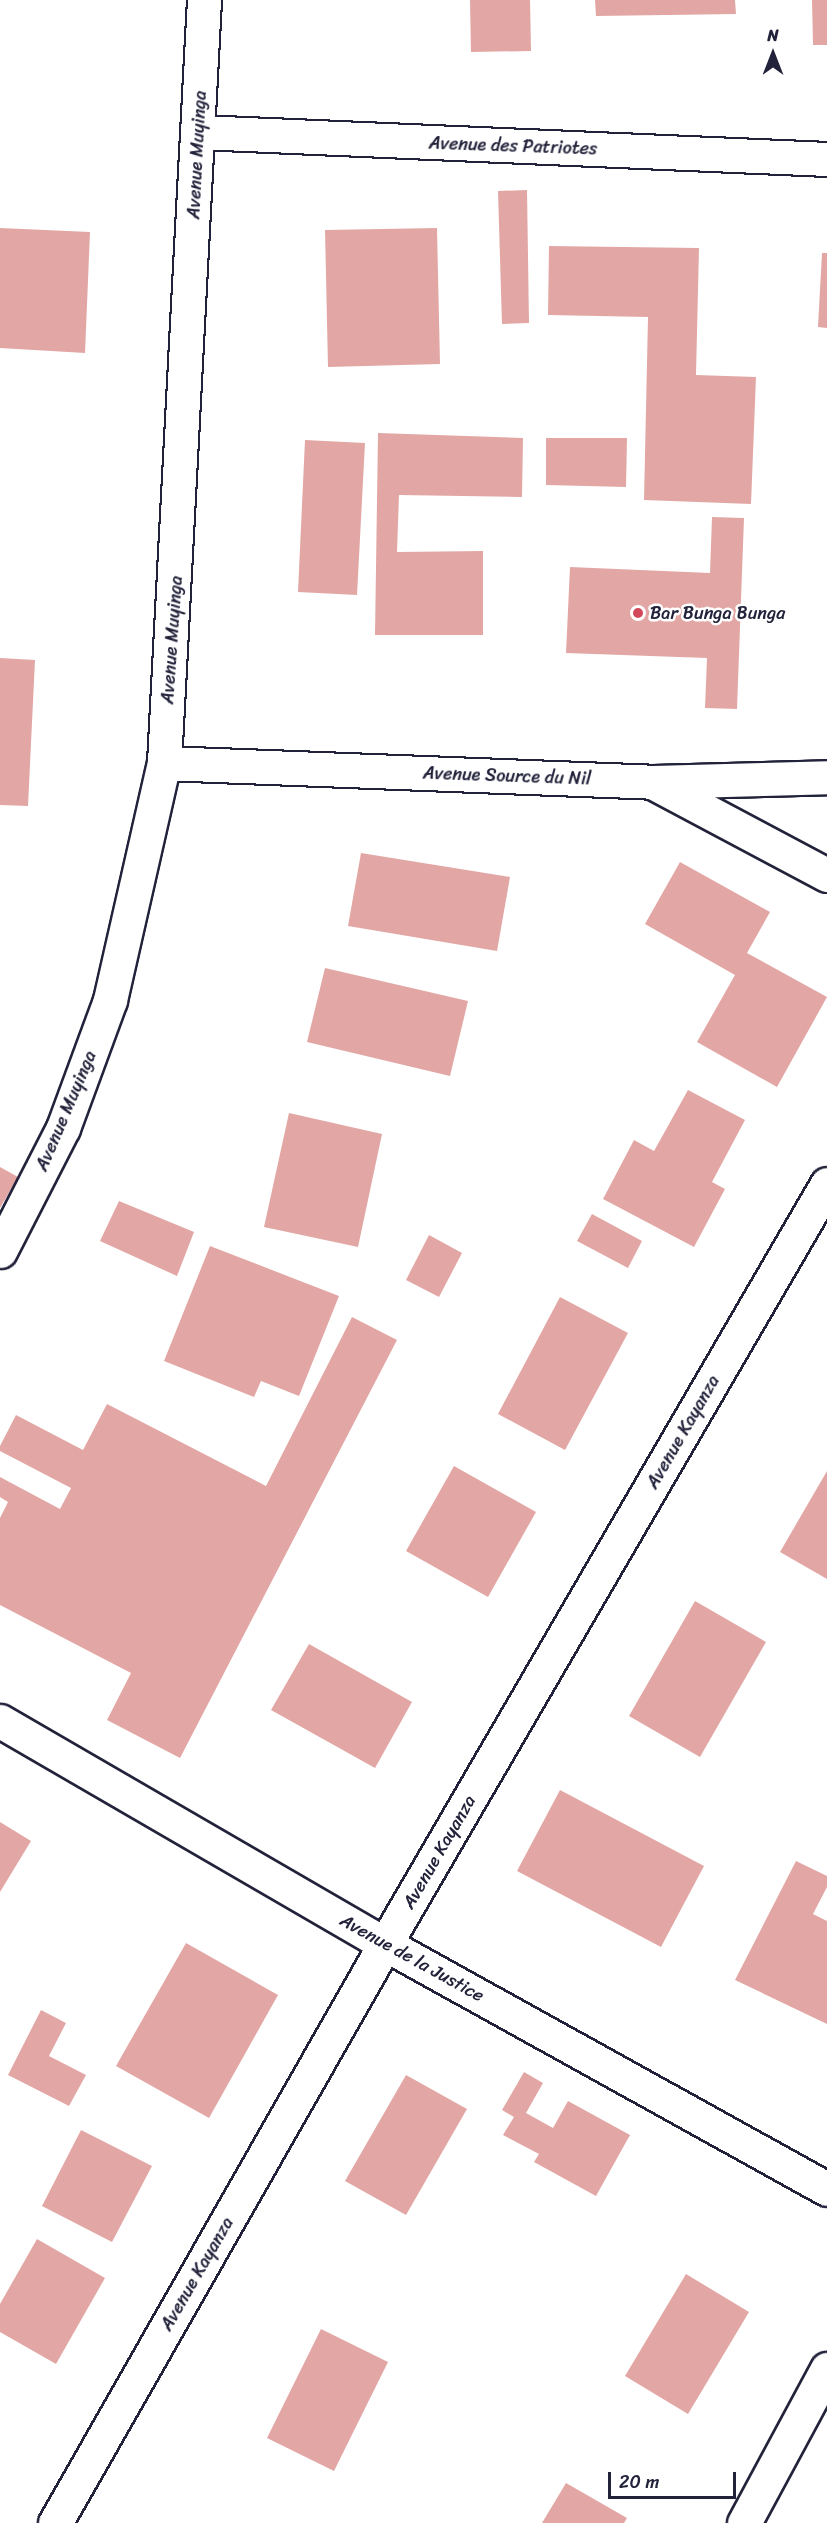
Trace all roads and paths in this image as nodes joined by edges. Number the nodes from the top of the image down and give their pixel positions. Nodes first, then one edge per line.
1 (204, 0) edge
2 (199, 132) junction
3 (827, 159) edge
4 (164, 762) junction
5 (827, 777) edge
6 (652, 782) junction
7 (827, 875) edge
8 (827, 1184) edge
9 (0, 1251) edge
10 (0, 1721) edge
11 (385, 1944) junction
12 (827, 2189) edge
13 (827, 2369) edge
14 (55, 2523) edge
15 (744, 2523) edge

1 - 2 street, Avenue Muyinga
2 - 3 street, Avenue des Patriotes
2 - 4 street, Avenue Muyinga
4 - 6 street, Avenue Source du Nil
4 - 9 street, Avenue Muyinga
5 - 6 street
6 - 7 street, Avenue Source du Nil
8 - 11 street, Avenue Kayanza
10 - 11 street, Avenue de la Justice
11 - 12 street, Avenue de la Justice
11 - 14 street, Avenue Kayanza
13 - 15 street

